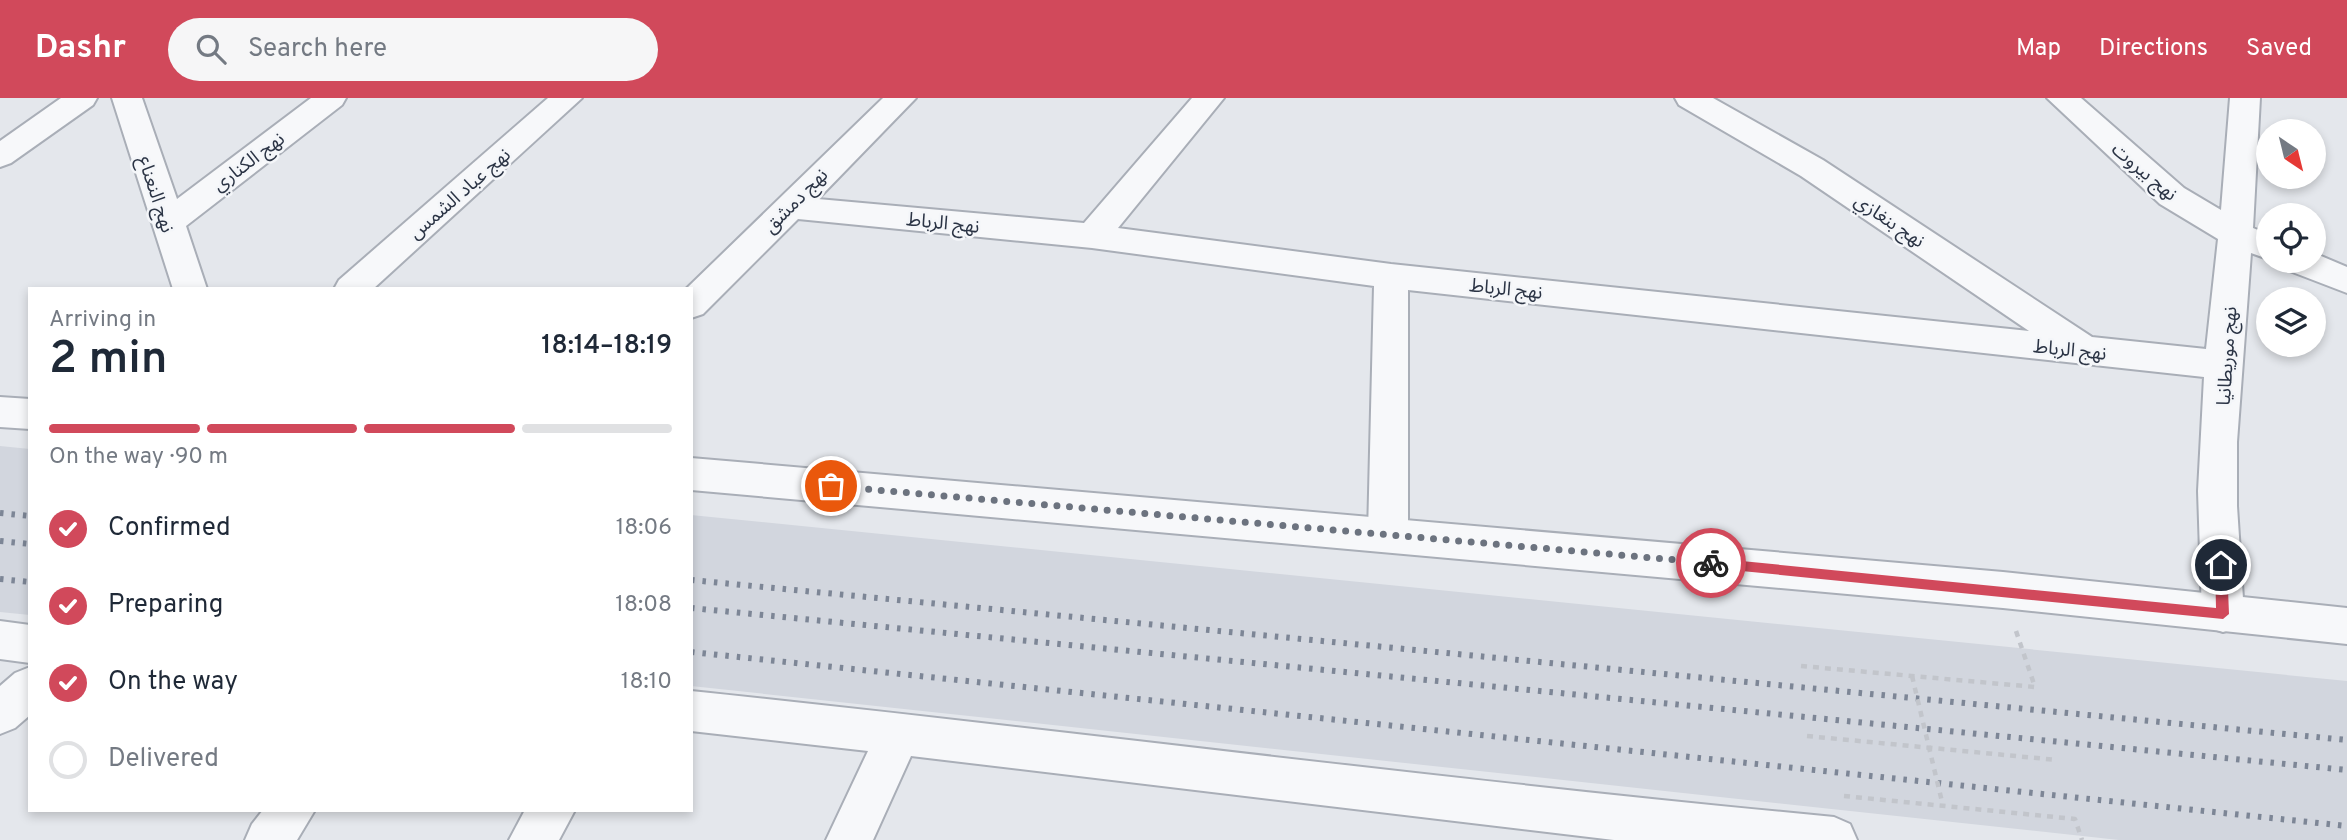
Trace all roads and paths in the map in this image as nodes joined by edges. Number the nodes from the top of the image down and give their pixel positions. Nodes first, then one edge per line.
1 (82, 98) edge
2 (127, 98) edge
3 (331, 98) edge
4 (567, 98) edge
5 (901, 98) edge
6 (1209, 98) edge
7 (1690, 98) edge
8 (2062, 98) edge
9 (2245, 98) edge
10 (0, 156) edge
11 (787, 206) junction
12 (166, 224) junction
13 (1093, 236) junction
14 (2252, 241) edge
15 (2326, 272) edge
16 (1391, 276) junction
17 (2347, 281) edge
18 (189, 287) edge
19 (353, 287) edge
20 (693, 303) edge
21 (2084, 350) junction
22 (2225, 365) junction
23 (0, 412) edge
24 (28, 414) edge
25 (693, 474) edge
26 (1388, 534) junction
27 (2003, 590) junction
28 (2223, 614) junction
29 (2347, 626) edge
30 (0, 640) edge
31 (28, 644) edge
32 (1801, 666) dead end
33 (1912, 676) junction
34 (28, 689) edge
35 (693, 711) edge
36 (0, 714) edge
37 (899, 732) junction
38 (1807, 736) dead end
39 (1929, 748) junction
40 (2057, 760) dead end
41 (1832, 794) dead end
42 (1943, 806) junction
43 (290, 812) edge
44 (551, 812) edge
45 (1643, 831) edge
46 (268, 840) edge
47 (532, 840) edge
48 (849, 840) edge
49 (1834, 840) edge
50 (2082, 840) edge

1 - 10 street
2 - 12 street, نهج النعناع
3 - 12 street, نهج الكناري
4 - 19 street, نهج عباد الشمس
5 - 11 street, نهج دمشق
6 - 13 street
7 - 21 street, نهج بنغازي
8 - 14 street, نهج بيروت
9 - 14 street, نهج موريطانيا
11 - 13 street, نهج الرباط
11 - 20 street, نهج دمشق
12 - 18 street, نهج النعناع
13 - 16 street, نهج الرباط
14 - 22 street, نهج موريطانيا
15 - 17 street
16 - 21 street, نهج الرباط
16 - 26 street
21 - 22 street, نهج الرباط
22 - 28 street, نهج موريطانيا
23 - 24 street
25 - 26 street
26 - 27 street
27 - 28 street
27 - 33 path
28 - 29 street
30 - 31 street
32 - 33 path
33 - 39 path, bridge
34 - 36 street
35 - 37 street
37 - 45 street
37 - 48 street
38 - 39 path
39 - 40 path
39 - 42 path, bridge
41 - 42 path
42 - 50 path
43 - 46 street
44 - 47 street
45 - 49 street

